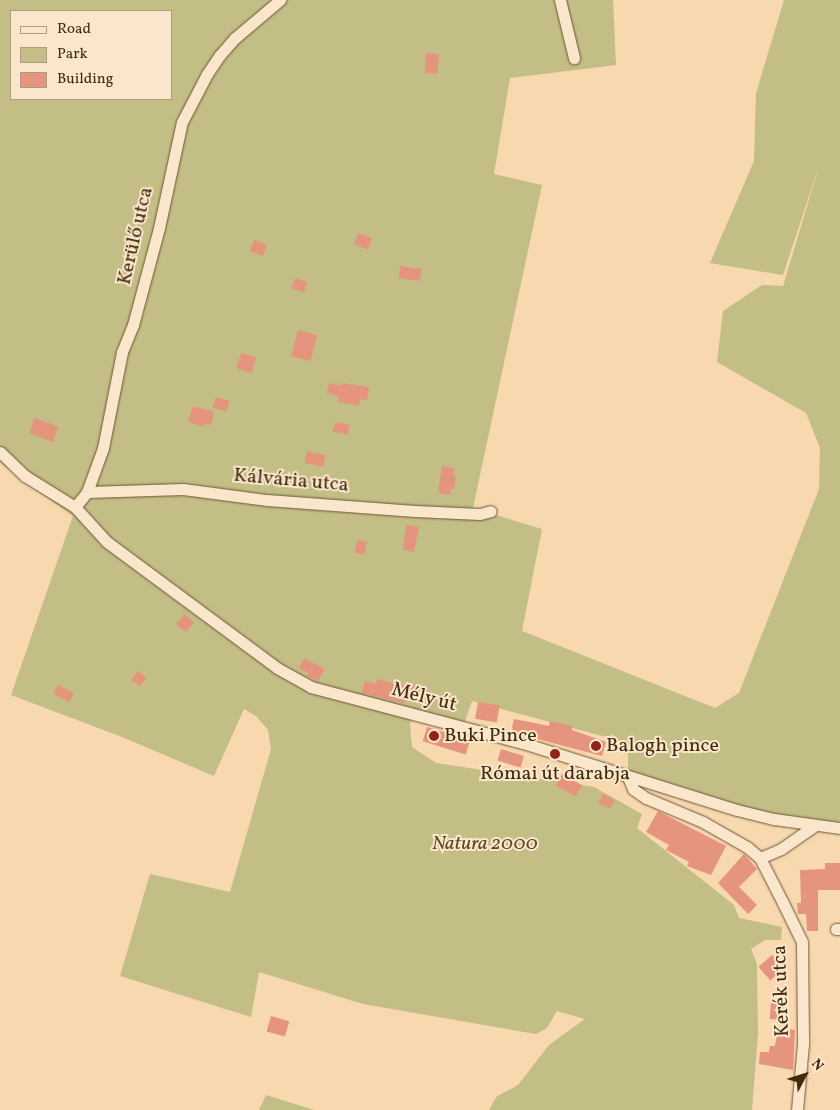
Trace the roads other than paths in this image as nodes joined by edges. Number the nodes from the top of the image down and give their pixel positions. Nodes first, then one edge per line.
1 (280, 0) edge
2 (560, 0) edge
3 (574, 58) dead end
4 (0, 452) edge
5 (87, 492) junction
6 (75, 507) junction
7 (491, 511) dead end
8 (628, 777) junction
9 (814, 826) junction
10 (840, 828) edge
11 (760, 858) junction
12 (797, 1110) edge

1 - 5 street, Kerülő utca
2 - 3 street
4 - 6 street, Mély út
5 - 6 street, Kerülő utca
5 - 7 street, Kálvária utca
6 - 8 street, Mély út
8 - 9 street, Mély út
8 - 11 street, Kerék utca
9 - 10 street, Mély út
9 - 11 street
11 - 12 street, Kerék utca

